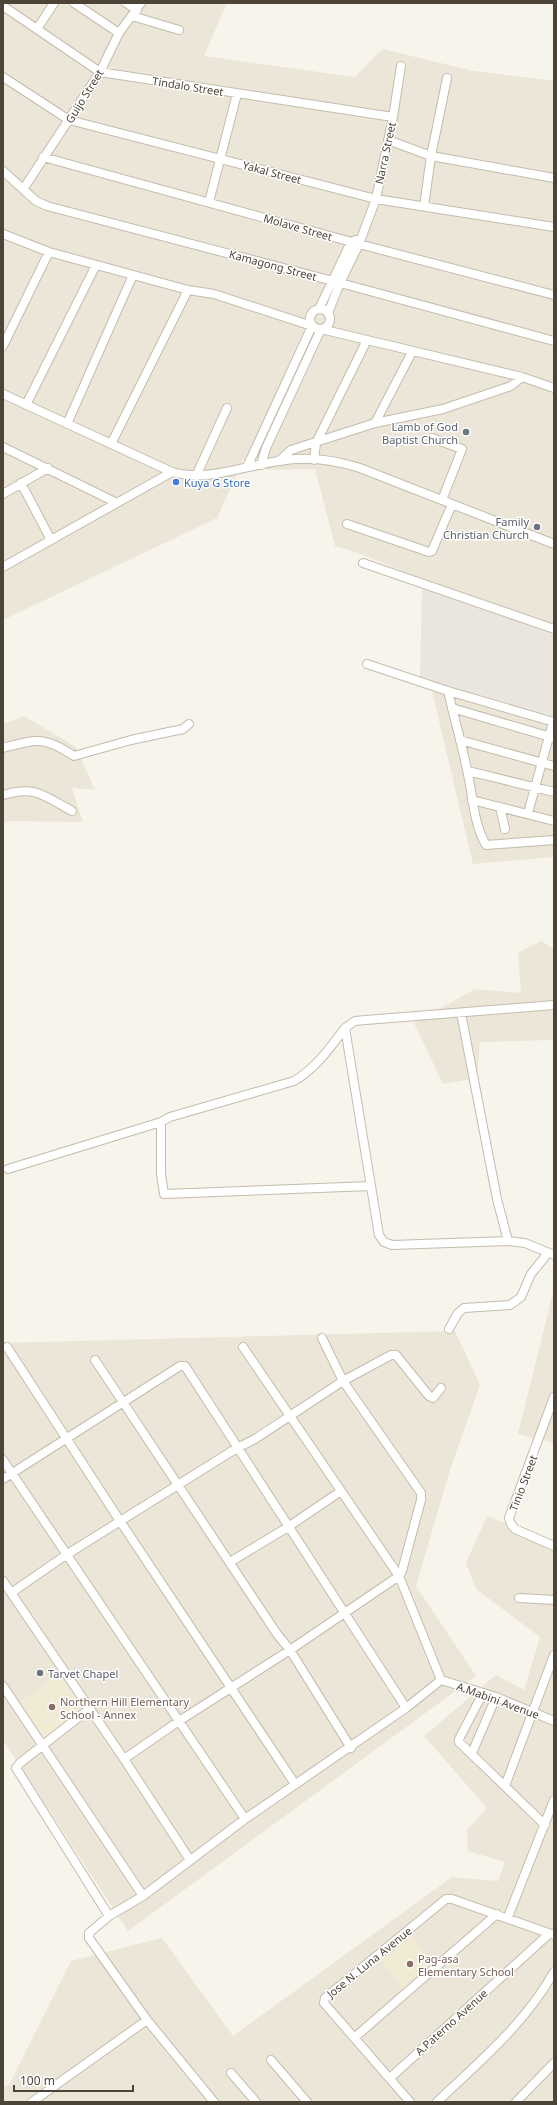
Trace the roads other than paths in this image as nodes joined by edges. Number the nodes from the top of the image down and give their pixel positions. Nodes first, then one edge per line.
1 (54, 3) edge
2 (74, 3) edge
3 (126, 3) edge
4 (3, 6) edge
5 (137, 10) edge
6 (37, 29) junction
7 (180, 30) dead end
8 (119, 33) junction
9 (401, 66) dead end
10 (100, 72) junction
11 (3, 77) edge
12 (446, 78) dead end
13 (237, 94) junction
14 (393, 117) junction
15 (69, 120) junction
16 (388, 140) junction
17 (431, 156) junction
18 (43, 157) junction
19 (220, 158) junction
20 (3, 171) edge
21 (554, 178) edge
22 (24, 188) junction
23 (376, 199) junction
24 (209, 202) junction
25 (424, 206) junction
26 (554, 227) edge
27 (4, 236) edge
28 (356, 241) junction
29 (49, 252) junction
30 (96, 265) junction
31 (134, 275) junction
32 (336, 282) junction
33 (188, 290) junction
34 (554, 295) edge
35 (319, 309) junction
36 (328, 313) junction
37 (312, 326) junction
38 (321, 329) junction
39 (367, 340) junction
40 (554, 341) edge
41 (3, 346) edge
42 (412, 352) junction
43 (522, 377) junction
44 (554, 388) edge
45 (3, 394) edge
46 (26, 405) junction
47 (227, 408) dead end
48 (375, 423) junction
49 (66, 424) junction
50 (432, 438) dead end
51 (316, 443) junction
52 (111, 444) junction
53 (3, 447) edge
54 (280, 460) junction
55 (314, 460) junction
56 (261, 465) junction
57 (247, 467) junction
58 (48, 468) junction
59 (172, 472) junction
60 (196, 476) junction
61 (21, 483) junction
62 (3, 494) edge
63 (442, 500) junction
64 (117, 503) junction
65 (452, 504) junction
66 (347, 524) dead end
67 (51, 540) junction
68 (554, 544) edge
69 (363, 563) dead end
70 (3, 567) edge
71 (554, 629) edge
72 (367, 664) dead end
73 (448, 692) junction
74 (452, 708) junction
75 (553, 722) edge
76 (189, 724) dead end
77 (551, 738) edge
78 (460, 740) junction
79 (3, 748) edge
80 (542, 763) junction
81 (554, 766) edge
82 (468, 771) junction
83 (535, 787) junction
84 (554, 792) edge
85 (3, 795) edge
86 (472, 800) junction
87 (500, 807) junction
88 (72, 811) dead end
89 (528, 813) junction
90 (554, 821) edge
91 (505, 828) dead end
92 (554, 840) edge
93 (554, 1005) edge
94 (461, 1013) junction
95 (345, 1028) junction
96 (161, 1122) junction
97 (8, 1170) dead end
98 (371, 1186) junction
99 (508, 1241) junction
100 (551, 1254) edge
101 (449, 1328) dead end
102 (322, 1338) dead end
103 (7, 1347) dead end
104 (243, 1347) dead end
105 (94, 1360) dead end
106 (343, 1381) junction
107 (441, 1388) dead end
108 (554, 1397) edge
109 (124, 1403) junction
110 (290, 1416) junction
111 (67, 1439) junction
112 (237, 1448) junction
113 (3, 1460) edge
114 (12, 1473) junction
115 (3, 1479) edge
116 (179, 1485) junction
117 (341, 1491) junction
118 (120, 1521) junction
119 (288, 1527) junction
120 (554, 1546) edge
121 (66, 1555) junction
122 (230, 1562) junction
123 (398, 1576) junction
124 (3, 1581) edge
125 (11, 1593) junction
126 (520, 1598) dead end
127 (554, 1600) edge
128 (346, 1612) junction
129 (290, 1650) junction
130 (554, 1655) edge
131 (441, 1680) junction
132 (3, 1686) edge
133 (232, 1689) junction
134 (483, 1693) junction
135 (496, 1697) junction
136 (406, 1708) junction
137 (88, 1709) junction
138 (533, 1712) junction
139 (554, 1721) edge
140 (179, 1722) junction
141 (42, 1745) junction
142 (351, 1748) junction
143 (472, 1753) junction
144 (124, 1759) junction
145 (295, 1784) junction
146 (505, 1786) junction
147 (554, 1800) edge
148 (245, 1819) junction
149 (545, 1825) junction
150 (190, 1860) junction
151 (143, 1896) junction
152 (497, 1914) junction
153 (109, 1916) junction
154 (508, 1917) junction
155 (551, 1934) edge
156 (554, 1972) edge
157 (147, 2020) junction
158 (354, 2038) junction
159 (271, 2060) dead end
160 (554, 2064) edge
161 (231, 2073) dead end
162 (390, 2078) junction
163 (32, 2102) edge
164 (214, 2102) edge
165 (256, 2102) edge
166 (307, 2102) edge
167 (410, 2102) edge
168 (437, 2102) edge
169 (516, 2102) edge

1 - 6 street
2 - 8 street
3 - 5 street
4 - 6 street, Tindalo Street
5 - 7 street
5 - 8 street, Guijo Street
6 - 10 street, Tindalo Street
8 - 10 street, Guijo Street
9 - 14 street, Narra Street
10 - 13 street, Tindalo Street
10 - 15 street, Guijo Street
11 - 15 street, Yakal Street
12 - 17 street
13 - 14 street, Tindalo Street
13 - 19 street
14 - 16 street, Narra Street
15 - 18 street, Guijo Street
15 - 19 street, Yakal Street
16 - 17 street
16 - 23 street, Narra Street
17 - 21 street
17 - 25 street
18 - 22 street, Guijo Street
18 - 24 street, Molave Street
19 - 23 street, Yakal Street
19 - 24 street
20 - 22 street, Kamagong Street
22 - 32 street, Kamagong Street
23 - 25 street, Yakal Street
23 - 28 street, Narra Street
24 - 28 street, Molave Street
25 - 26 street, Yakal Street
27 - 29 street
28 - 32 street, Narra Street
28 - 34 street, Molave Street
29 - 30 street
29 - 41 street
30 - 31 street
30 - 46 street
31 - 33 street
31 - 49 street
32 - 35 street, Narra Street
32 - 36 street, Narra Street
32 - 40 street, Kamagong Street
33 - 37 street
33 - 52 street
35 - 36 street
35 - 37 street
36 - 38 street
37 - 38 street
37 - 57 street
38 - 39 street
38 - 56 street
39 - 42 street
39 - 51 street
42 - 43 street
42 - 48 street
43 - 44 street
43 - 48 street
45 - 46 street
46 - 49 street
47 - 60 street
48 - 51 street
49 - 52 street
50 - 63 street
51 - 54 street
51 - 55 street
52 - 59 street
53 - 58 street
54 - 55 street
54 - 56 street
55 - 63 street
56 - 57 street
57 - 60 street
58 - 61 street
58 - 64 street
59 - 60 street
59 - 64 street
61 - 62 street
61 - 67 street
63 - 65 street
64 - 67 street
65 - 66 street
65 - 68 street
67 - 70 street
69 - 71 street
72 - 73 street
73 - 74 street
73 - 75 street
74 - 77 street
74 - 78 street
75 - 77 street
76 - 79 street
77 - 80 street
78 - 80 street
78 - 82 street
80 - 81 street
80 - 83 street
82 - 83 street
82 - 86 street
83 - 84 street
83 - 89 street
85 - 88 street
86 - 87 street
86 - 92 street
87 - 89 street
87 - 91 street
89 - 90 street
93 - 94 street
94 - 95 street
94 - 99 street
95 - 96 street
95 - 98 street
96 - 97 street
96 - 98 street
98 - 99 street
99 - 100 street
100 - 101 street
102 - 106 street
103 - 111 street
104 - 110 street
105 - 109 street
106 - 107 street
106 - 110 street
106 - 123 street
108 - 120 street, Tinio Street
109 - 111 street
109 - 112 street
109 - 116 street
110 - 112 street
110 - 117 street
111 - 114 street
111 - 118 street
112 - 116 street
112 - 119 street
113 - 114 street
114 - 115 street
114 - 121 street
116 - 118 street
116 - 122 street
117 - 119 street
117 - 123 street
118 - 121 street
118 - 133 street
119 - 122 street
119 - 128 street
121 - 125 street
121 - 140 street
122 - 129 street
123 - 128 street
123 - 131 street
124 - 125 street
125 - 137 street
126 - 127 street
128 - 129 street
128 - 136 street
129 - 133 street
129 - 142 street
130 - 138 street
131 - 134 street, A.Mabini Avenue
131 - 136 street
132 - 141 street
133 - 140 street
133 - 145 street
134 - 135 street, A.Mabini Avenue
134 - 143 street
135 - 138 street, A.Mabini Avenue
135 - 143 street
136 - 142 street
137 - 141 street
137 - 144 street
138 - 139 street, A.Mabini Avenue
138 - 146 street
140 - 144 street
140 - 148 street
141 - 151 street
141 - 153 street
142 - 145 street
143 - 146 street
144 - 150 street
145 - 148 street
146 - 149 street
147 - 149 street
148 - 150 street
149 - 154 street
150 - 151 street
151 - 153 street
152 - 154 street
152 - 158 street
152 - 158 street, Jose N. Luna Avenue
153 - 157 street
154 - 155 street
155 - 162 street, A.Paterno Avenue
156 - 168 street
157 - 163 street
157 - 164 street
158 - 162 street, Jose N. Luna Avenue
159 - 166 street
160 - 169 street
161 - 165 street
162 - 167 street, Jose N. Luna Avenue

